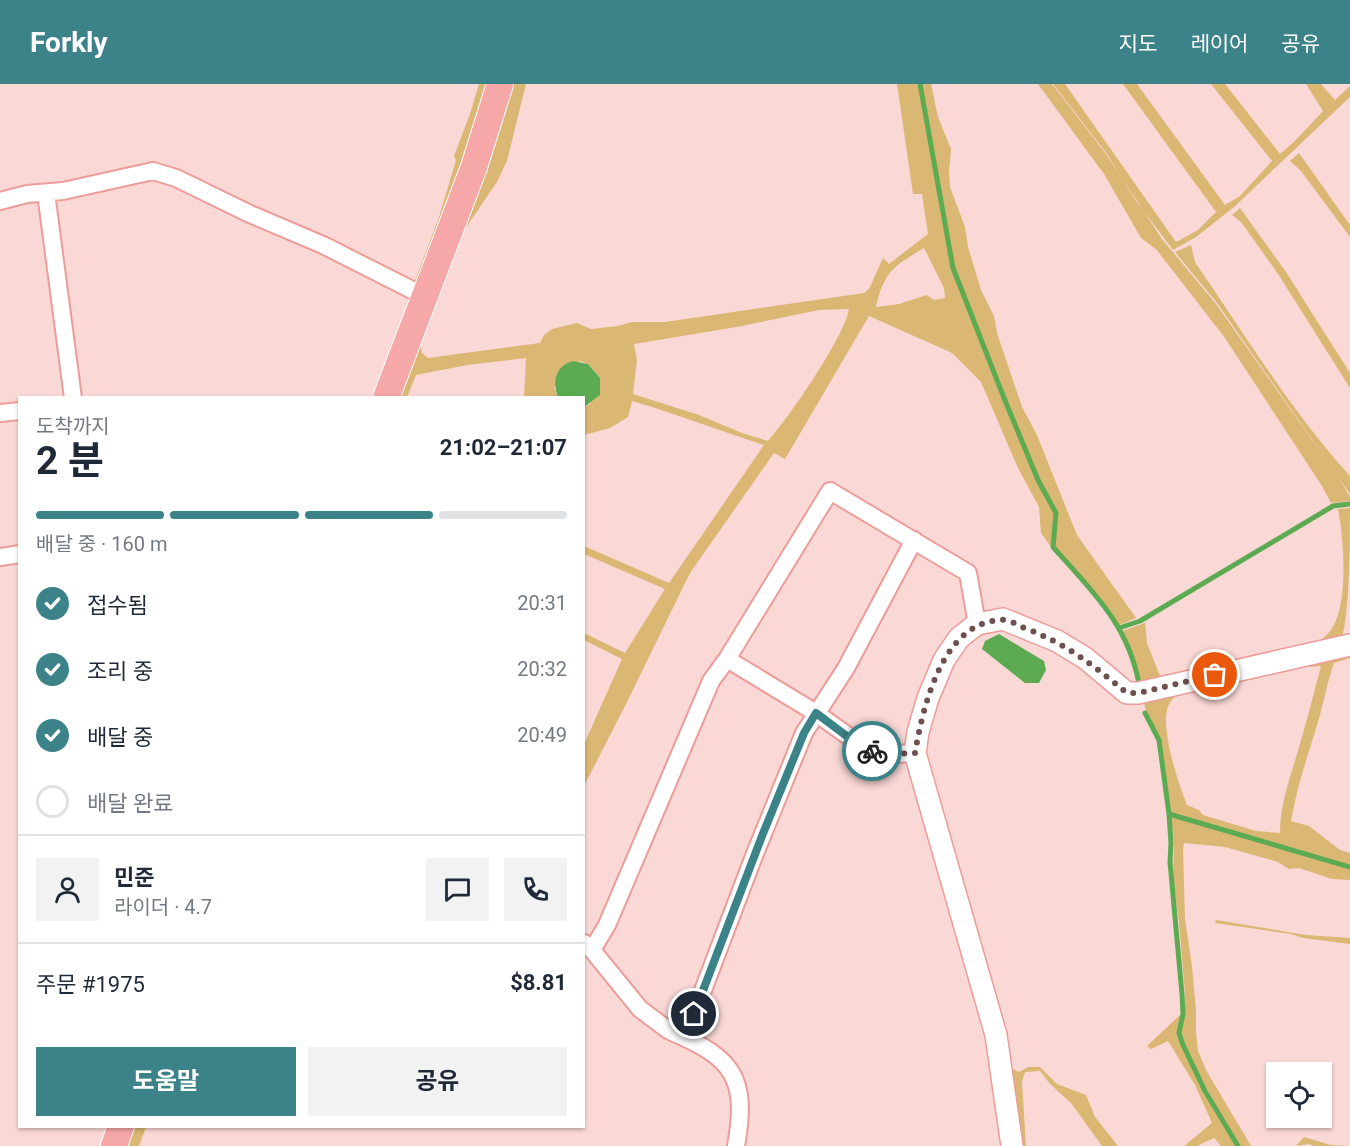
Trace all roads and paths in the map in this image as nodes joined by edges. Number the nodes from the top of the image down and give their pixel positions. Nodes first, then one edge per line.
1 (500, 84) edge
2 (46, 193) junction
3 (0, 201) edge
4 (424, 296) junction
5 (73, 396) edge
6 (387, 396) edge
7 (18, 411) edge
8 (0, 413) edge
9 (914, 540) junction
10 (18, 554) edge
11 (0, 557) edge
12 (977, 624) junction
13 (1350, 645) edge
14 (727, 659) junction
15 (816, 713) junction
16 (915, 753) junction
17 (588, 947) edge
18 (668, 1030) junction
19 (120, 1128) edge
20 (114, 1146) edge
21 (736, 1146) edge
22 (1012, 1146) edge

1 - 4 main road
2 - 3 street
2 - 4 street
2 - 5 street
4 - 6 main road
7 - 8 street
9 - 12 street
9 - 14 street
9 - 15 street
10 - 11 street
12 - 13 street
12 - 16 street
14 - 15 street
14 - 17 street
15 - 16 street
15 - 18 street
16 - 22 street
17 - 18 street
18 - 21 street
19 - 20 main road

